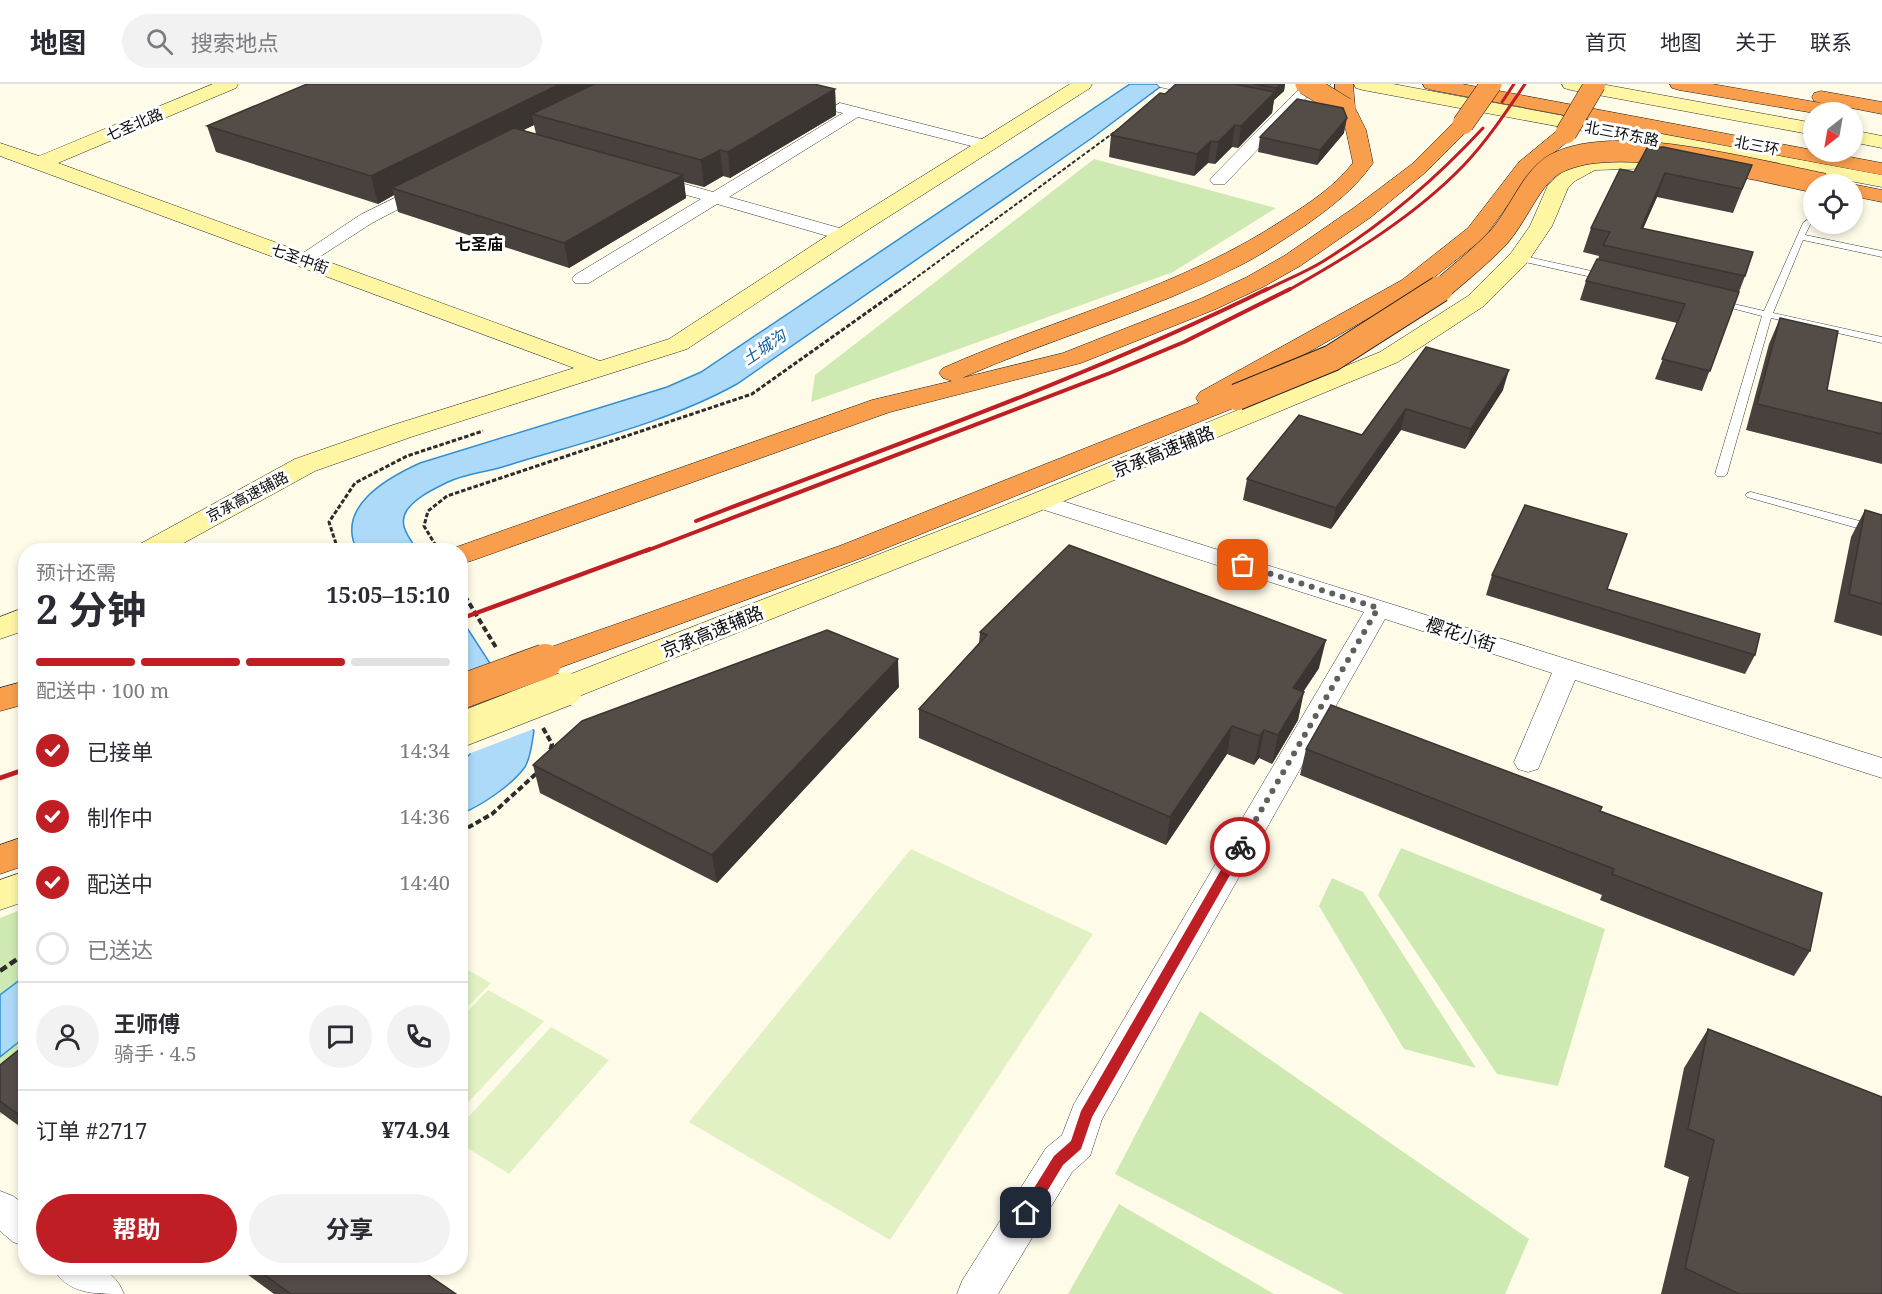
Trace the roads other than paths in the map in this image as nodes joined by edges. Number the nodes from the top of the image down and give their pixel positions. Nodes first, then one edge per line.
1 (229, 84) edge
2 (1083, 84) edge
3 (1166, 84) edge
4 (1306, 84) edge
5 (1323, 84) edge
6 (1346, 84) edge
7 (1363, 84) edge
8 (1493, 84) edge
9 (1571, 84) edge
10 (1595, 84) edge
11 (1679, 84) edge
12 (1745, 84) edge
13 (1435, 85) edge
14 (1385, 88) junction
15 (1231, 98) edge
16 (821, 104) edge
17 (1264, 104) edge
18 (1803, 105) edge
19 (1345, 108) junction
20 (1882, 108) edge
21 (1287, 109) junction
22 (856, 112) junction
23 (1636, 116) junction
24 (1863, 116) edge
25 (1882, 120) edge
26 (1803, 127) edge
27 (1863, 138) edge
28 (1803, 141) edge
29 (1882, 142) edge
30 (987, 145) junction
31 (0, 149) edge
32 (1863, 152) edge
33 (1882, 155) edge
34 (39, 164) junction
35 (1882, 169) edge
36 (636, 176) edge
37 (446, 178) edge
38 (1219, 180) dead end
39 (1803, 180) edge
40 (1882, 181) edge
41 (1803, 188) edge
42 (1863, 192) edge
43 (1882, 196) edge
44 (714, 198) junction
45 (1863, 199) edge
46 (1882, 203) edge
47 (1803, 232) edge
48 (844, 234) junction
49 (1800, 237) junction
50 (1882, 254) edge
51 (1519, 258) junction
52 (303, 259) junction
53 (582, 279) dead end
54 (1620, 281) edge
55 (1710, 301) edge
56 (1767, 314) junction
57 (1882, 340) edge
58 (599, 369) junction
59 (881, 406) junction
60 (1134, 440) junction
61 (1721, 474) dead end
62 (1751, 495) dead end
63 (1040, 501) junction
64 (1012, 512) junction
65 (1882, 531) edge
66 (163, 543) edge
67 (854, 551) junction
68 (469, 552) edge
69 (1378, 608) junction
70 (18, 621) edge
71 (0, 629) edge
72 (1567, 668) junction
73 (468, 689) edge
74 (18, 694) edge
75 (0, 700) edge
76 (468, 727) edge
77 (1528, 762) dead end
78 (1882, 768) edge
79 (0, 1208) edge
80 (18, 1223) edge
81 (81, 1275) edge
82 (105, 1294) edge
83 (976, 1294) edge

1 - 34 street, 七圣北路
2 - 30 street, 京承高速辅路
3 - 15 street
4 - 19 highway, bridge
5 - 21 street
6 - 14 street
6 - 19 highway
7 - 14 street, 北三环东路
8 - 23 highway, 北三环东路
8 - 59 highway, bridge
9 - 26 street
10 - 60 highway, bridge
11 - 18 highway
12 - 20 highway
13 - 23 highway, 北三环东路
14 - 40 street, 北三环东路
16 - 22 street
17 - 21 street
19 - 59 highway
21 - 38 street
22 - 30 street
22 - 44 street
23 - 28 highway, 北三环
23 - 35 highway, 北三环
24 - 25 highway
27 - 29 street
30 - 48 street, 京承高速辅路
31 - 34 street, 七圣中街
32 - 33 highway
34 - 52 street, 七圣中街
36 - 44 street
37 - 52 street
39 - 60 highway, bridge
41 - 51 street, 京承高速辅路
42 - 43 highway
44 - 48 street
44 - 53 street
45 - 46 street
47 - 49 lane
48 - 58 street, 京承高速辅路
49 - 50 lane
49 - 56 lane
51 - 54 lane
51 - 63 street, 京承高速辅路
52 - 58 street, 七圣中街
55 - 56 lane
56 - 57 lane
56 - 61 lane
58 - 66 street, 京承高速辅路
59 - 68 highway
60 - 67 highway
62 - 65 lane
63 - 64 street, 京承高速辅路
63 - 69 street, 樱花小街
64 - 67 highway
64 - 76 street, 京承高速辅路, bridge
67 - 73 highway, bridge
69 - 72 street, 樱花小街
69 - 83 street
70 - 71 street
72 - 77 street
72 - 78 street, 樱花小街
74 - 75 highway
79 - 80 street
81 - 82 street

